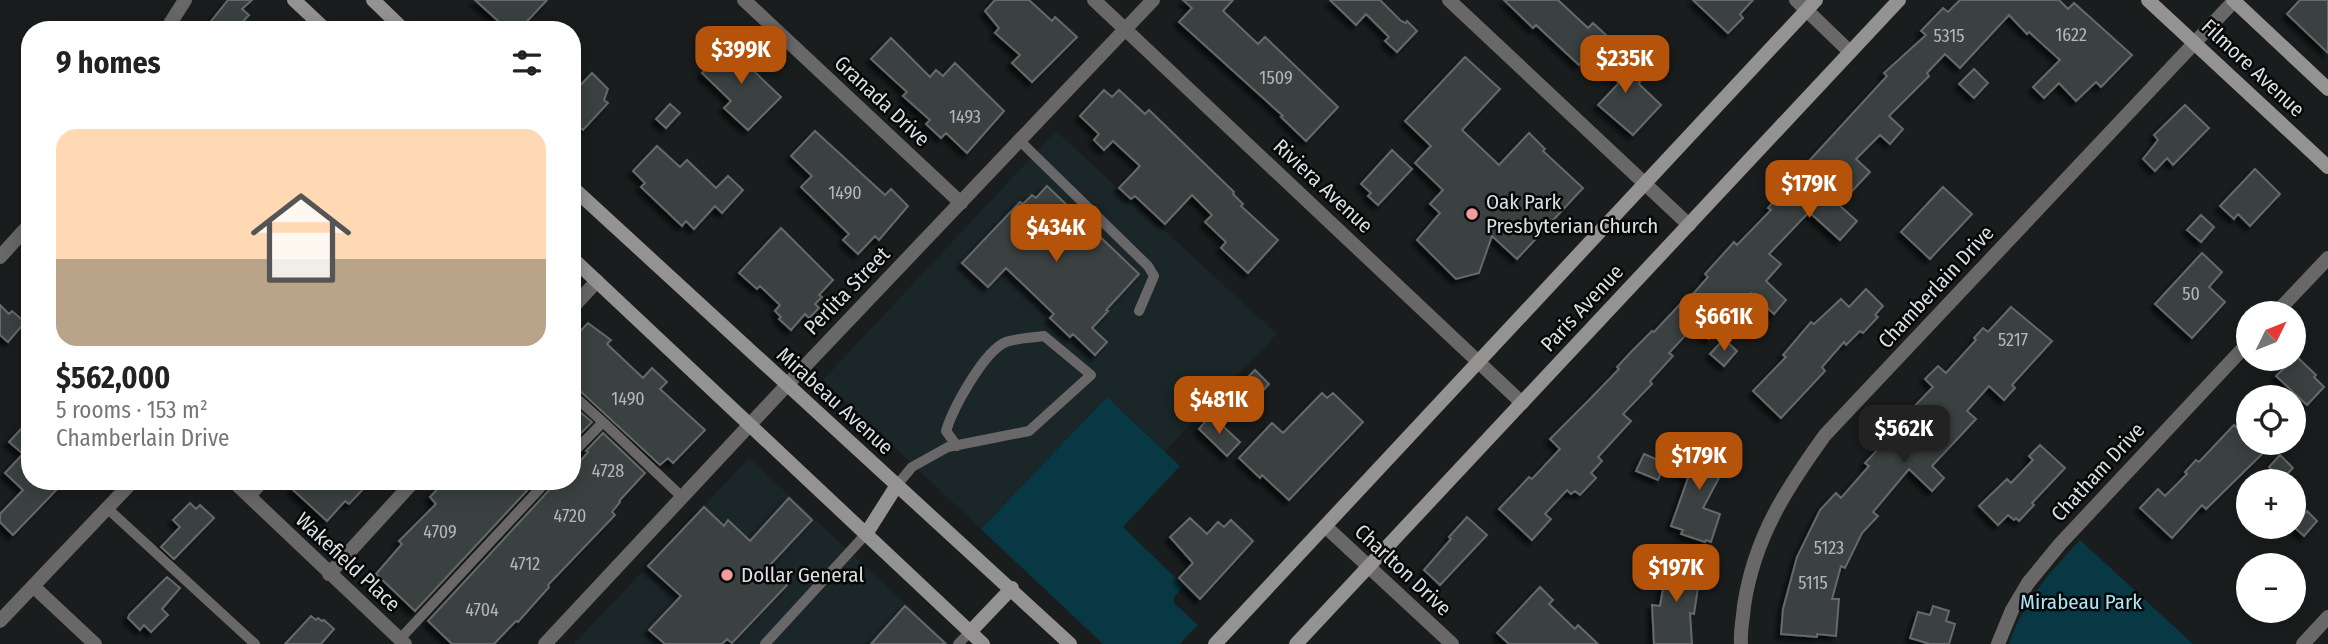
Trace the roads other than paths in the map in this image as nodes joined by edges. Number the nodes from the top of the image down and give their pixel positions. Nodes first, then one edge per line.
1 (185, 0) edge
2 (294, 0) edge
3 (373, 0) edge
4 (744, 0) edge
5 (1094, 0) edge
6 (1153, 0) edge
7 (1449, 0) edge
8 (1899, 0) edge
9 (2148, 0) edge
10 (2234, 0) edge
11 (1806, 3) edge
12 (172, 21) edge
13 (316, 21) edge
14 (395, 21) edge
15 (1126, 29) junction
16 (2194, 43) junction
17 (1850, 52) junction
18 (2328, 89) edge
19 (1020, 141) junction
20 (2328, 167) edge
21 (1645, 183) junction
22 (581, 195) edge
23 (961, 203) junction
24 (1689, 225) junction
25 (21, 234) edge
26 (0, 257) edge
27 (2328, 258) edge
28 (581, 266) edge
29 (597, 281) junction
30 (581, 298) edge
31 (2287, 301) edge
32 (1139, 310) dead end
33 (2236, 356) edge
34 (1478, 362) junction
35 (786, 386) junction
36 (581, 402) edge
37 (1522, 403) junction
38 (603, 422) junction
39 (750, 424) junction
40 (581, 445) edge
41 (957, 446) junction
42 (897, 485) junction
43 (124, 490) edge
44 (242, 490) edge
45 (257, 490) edge
46 (406, 490) edge
47 (539, 490) edge
48 (682, 497) junction
49 (250, 498) junction
50 (107, 508) junction
51 (1325, 526) junction
52 (866, 534) junction
53 (1369, 566) junction
54 (329, 574) junction
55 (33, 586) junction
56 (1012, 589) junction
57 (2328, 617) edge
58 (0, 621) edge
59 (970, 632) junction
60 (402, 642) edge
61 (96, 644) edge
62 (255, 644) edge
63 (545, 644) edge
64 (765, 644) edge
65 (958, 644) edge
66 (983, 644) edge
67 (1070, 644) edge
68 (1215, 644) edge
69 (1296, 644) edge
70 (1452, 644) edge
71 (1741, 644) edge
72 (1998, 644) edge
73 (2303, 644) edge

1 - 12 street
2 - 13 street
3 - 14 street
4 - 23 street, Granada Drive
5 - 15 street, Riviera Avenue
6 - 15 street, Perlita Street
7 - 21 street
8 - 17 street, Paris Avenue
9 - 16 street, Filmore Avenue
10 - 16 street, Chamberlain Drive
10 - 18 street, Filmore Avenue
11 - 17 street
11 - 21 street, Paris Avenue
15 - 19 street, Perlita Street
15 - 34 street, Riviera Avenue
16 - 20 street, Filmore Avenue
16 - 71 street, Chamberlain Drive
17 - 24 street, Paris Avenue
19 - 23 street, Perlita Street
19 - 32 lane
21 - 24 street
21 - 34 street, Paris Avenue
22 - 35 street, Mirabeau Avenue
23 - 35 street, Perlita Street
24 - 37 street, Paris Avenue
25 - 26 street
27 - 31 street
28 - 29 street
29 - 30 street
29 - 39 street
33 - 72 street, Chatham Drive
34 - 37 street, Riviera Avenue
34 - 51 street, Paris Avenue
35 - 39 street, Perlita Street
35 - 42 street, Mirabeau Avenue
36 - 38 lane
37 - 53 street, Paris Avenue
38 - 40 lane
38 - 48 lane
39 - 48 street, Perlita Street
39 - 52 street
41 - 41 lane
41 - 42 lane
42 - 52 street
42 - 56 street, Mirabeau Avenue
43 - 50 street
44 - 49 street, Wakefield Place
45 - 49 lane
46 - 54 street
47 - 60 lane
48 - 63 street, Perlita Street
49 - 54 street, Wakefield Place
50 - 55 street
50 - 62 lane
51 - 53 street, Charlton Drive
51 - 68 street, Paris Avenue
52 - 59 street
52 - 64 lane
53 - 69 street, Paris Avenue
53 - 70 street, Charlton Drive
54 - 60 street, Wakefield Place
55 - 58 street
55 - 61 street
56 - 59 street
56 - 67 street, Mirabeau Avenue
57 - 73 street
59 - 65 lane
59 - 66 street

